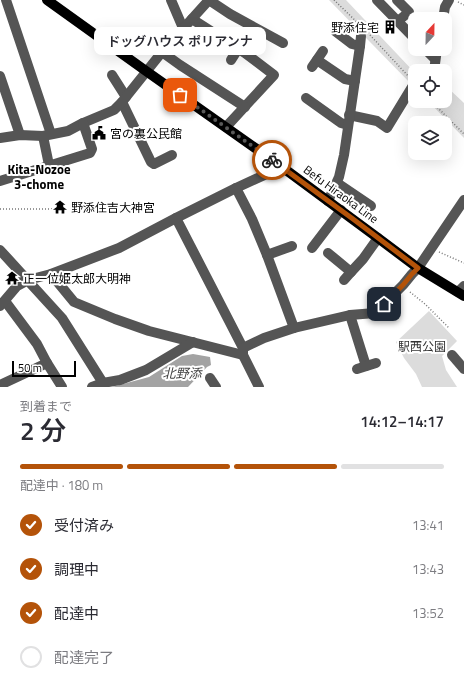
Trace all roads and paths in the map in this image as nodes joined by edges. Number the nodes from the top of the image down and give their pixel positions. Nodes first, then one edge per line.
1 (6, 0) edge
2 (47, 0) edge
3 (171, 0) edge
4 (209, 0) edge
5 (334, 0) edge
6 (376, 0) edge
7 (397, 0) edge
8 (449, 0) edge
9 (454, 0) edge
10 (60, 5) edge
11 (464, 5) edge
12 (444, 12) edge
13 (192, 19) junction
14 (398, 21) junction
15 (183, 28) junction
16 (335, 31) dead end
17 (408, 32) edge
18 (362, 35) junction
19 (283, 43) dead end
20 (238, 49) junction
21 (162, 52) junction
22 (317, 59) dead end
23 (231, 60) dead end
24 (146, 71) junction
25 (112, 75) dead end
26 (0, 76) edge
27 (408, 80) edge
28 (355, 81) junction
29 (408, 91) edge
30 (305, 98) dead end
31 (124, 100) junction
32 (244, 107) junction
33 (439, 108) edge
34 (348, 120) junction
35 (83, 123) junction
36 (226, 127) junction
37 (464, 134) edge
38 (20, 135) junction
39 (47, 135) junction
40 (0, 138) edge
41 (172, 155) dead end
42 (49, 165) junction
43 (282, 167) junction
44 (0, 181) edge
45 (337, 183) junction
46 (236, 188) junction
47 (464, 200) edge
48 (328, 201) junction
49 (371, 206) dead end
50 (0, 209) edge
51 (69, 209) dead end
52 (341, 210) junction
53 (176, 218) junction
54 (378, 238) junction
55 (292, 246) dead end
56 (312, 248) dead end
57 (431, 249) junction
58 (0, 250) edge
59 (328, 253) dead end
60 (267, 255) junction
61 (464, 263) edge
62 (418, 268) junction
63 (51, 274) junction
64 (28, 280) junction
65 (403, 285) junction
66 (462, 291) edge
67 (2, 303) edge
68 (350, 315) junction
69 (294, 328) junction
70 (449, 328) dead end
71 (193, 342) junction
72 (243, 351) junction
73 (452, 355) dead end
74 (47, 363) junction
75 (367, 366) dead end
76 (464, 369) edge
77 (210, 378) dead end
78 (103, 383) junction
79 (0, 385) edge
80 (62, 387) edge
81 (92, 387) edge
82 (216, 387) edge
83 (259, 387) edge

1 - 39 street
2 - 10 main road, Befu Hiraoka Line
3 - 15 street
4 - 13 street
4 - 19 street
5 - 18 path
6 - 14 street
7 - 14 street
8 - 12 street
9 - 11 path
10 - 24 main road, Befu Hiraoka Line
13 - 15 street
13 - 20 street
14 - 17 street
15 - 21 street
16 - 18 street
18 - 27 path
18 - 28 street
20 - 23 street
20 - 32 street
21 - 24 street
21 - 32 street
22 - 28 street
24 - 31 street
24 - 36 main road, Befu Hiraoka Line
25 - 31 street
26 - 38 street
28 - 34 street
29 - 34 street
30 - 34 street
31 - 35 street
31 - 41 street
32 - 36 street
33 - 37 path
34 - 45 street
35 - 39 street
35 - 42 street
36 - 43 main road, Befu Hiraoka Line
38 - 39 street
38 - 40 street
39 - 42 street
42 - 44 street
43 - 46 street
43 - 48 main road, Befu Hiraoka Line
45 - 48 street
45 - 49 street
46 - 53 street
46 - 60 street
47 - 57 street
48 - 52 main road, Befu Hiraoka Line
50 - 51 path
52 - 54 main road, Befu Hiraoka Line
52 - 56 street
53 - 63 street
53 - 72 street
54 - 59 street
54 - 62 main road, Befu Hiraoka Line
55 - 60 street
57 - 61 path
57 - 62 street
58 - 64 street
60 - 69 street
62 - 65 street
62 - 66 main road, Befu Hiraoka Line
63 - 64 street
63 - 71 street
64 - 67 street
64 - 78 street
65 - 68 street
65 - 70 path
67 - 74 street
68 - 69 street
68 - 75 street
69 - 72 street
71 - 72 street
71 - 78 street
72 - 83 street
73 - 76 street
74 - 79 street
74 - 80 street
77 - 82 street
78 - 81 street

